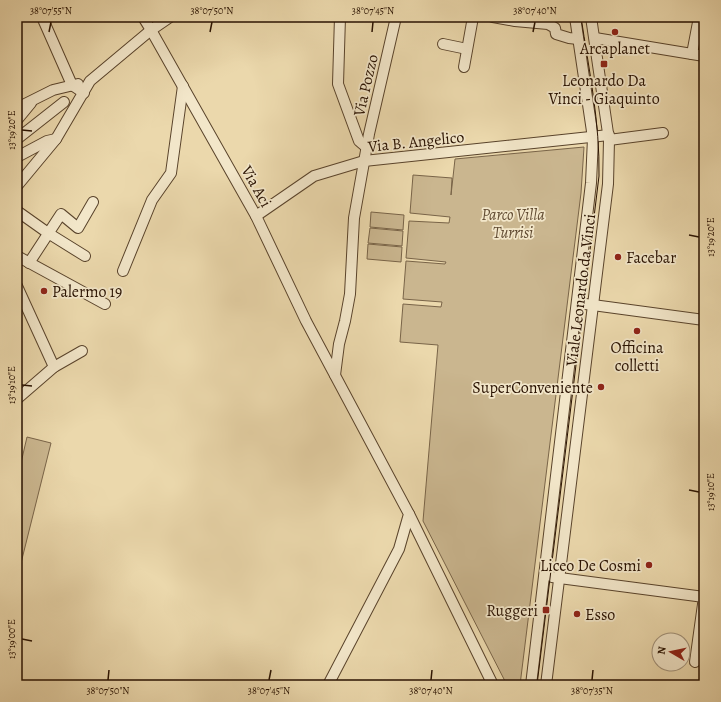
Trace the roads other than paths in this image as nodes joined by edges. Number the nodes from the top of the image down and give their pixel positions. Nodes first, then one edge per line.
1 (42, 17) edge
2 (143, 17) edge
3 (170, 17) edge
4 (340, 17) edge
5 (396, 17) edge
6 (473, 17) edge
7 (493, 17) edge
8 (575, 17) edge
9 (591, 17) edge
10 (700, 17) edge
11 (152, 30) junction
12 (595, 38) junction
13 (578, 39) junction
14 (442, 44) dead end
15 (467, 49) junction
16 (692, 54) junction
17 (704, 56) edge
18 (464, 67) dead end
19 (90, 81) junction
20 (72, 86) junction
21 (183, 86) junction
22 (54, 90) junction
23 (84, 93) junction
24 (32, 101) junction
25 (64, 102) junction
26 (17, 108) edge
27 (74, 110) junction
28 (17, 120) edge
29 (663, 133) dead end
30 (592, 138) junction
31 (609, 138) junction
32 (17, 139) edge
33 (56, 139) junction
34 (366, 147) junction
35 (17, 157) edge
36 (364, 161) junction
37 (17, 186) edge
38 (93, 202) dead end
39 (17, 211) edge
40 (256, 216) junction
41 (48, 233) junction
42 (17, 256) edge
43 (85, 256) dead end
44 (29, 263) junction
45 (123, 271) dead end
46 (17, 286) edge
47 (578, 303) junction
48 (105, 304) dead end
49 (593, 305) junction
50 (704, 320) edge
51 (82, 351) dead end
52 (54, 367) junction
53 (335, 375) junction
54 (17, 398) edge
55 (409, 514) junction
56 (544, 576) junction
57 (559, 578) junction
58 (704, 597) edge
59 (695, 662) dead end
60 (328, 685) edge
61 (493, 685) edge
62 (531, 685) edge
63 (546, 685) edge

1 - 20 street
2 - 11 street, Via Aci
3 - 11 street
4 - 34 street
5 - 34 street, Via Pozzo
6 - 15 street
7 - 13 street
8 - 13 street, Viale Leonardo da Vinci
9 - 12 street, Viale Leonardo da Vinci
10 - 16 street
11 - 19 street
11 - 21 street, Via Aci
12 - 16 street
12 - 31 street, Viale Leonardo da Vinci
13 - 30 street, Viale Leonardo da Vinci
14 - 15 street
15 - 18 street
16 - 17 street
19 - 20 street
19 - 23 street
20 - 22 street
20 - 23 street
21 - 40 street, Via Aci
21 - 45 street
22 - 24 street
22 - 25 street
23 - 27 street
24 - 26 street
24 - 28 street
25 - 27 street
25 - 32 street
27 - 33 street
29 - 31 street, Via B. Angelico
30 - 31 street, Via B. Angelico
30 - 36 street, Via B. Angelico
30 - 47 street, Viale Leonardo da Vinci
31 - 49 street, Viale Leonardo da Vinci
33 - 35 street
33 - 37 street
34 - 36 street, Via Pozzo
36 - 40 street, Via B. Angelico
36 - 53 street, Via Pozzo
38 - 41 street
39 - 41 street
40 - 53 street, Via Aci
41 - 43 street
41 - 44 street
42 - 44 street
44 - 48 street
46 - 52 street
47 - 49 street
47 - 56 street, Viale Leonardo da Vinci
49 - 50 street
49 - 57 street, Viale Leonardo da Vinci
51 - 52 street
52 - 54 street
53 - 55 street, Via Aci
55 - 60 street
55 - 61 street, Via Aci
56 - 57 street
56 - 62 street, Viale Leonardo da Vinci
57 - 58 street
57 - 63 street, Viale Leonardo da Vinci
58 - 59 street

